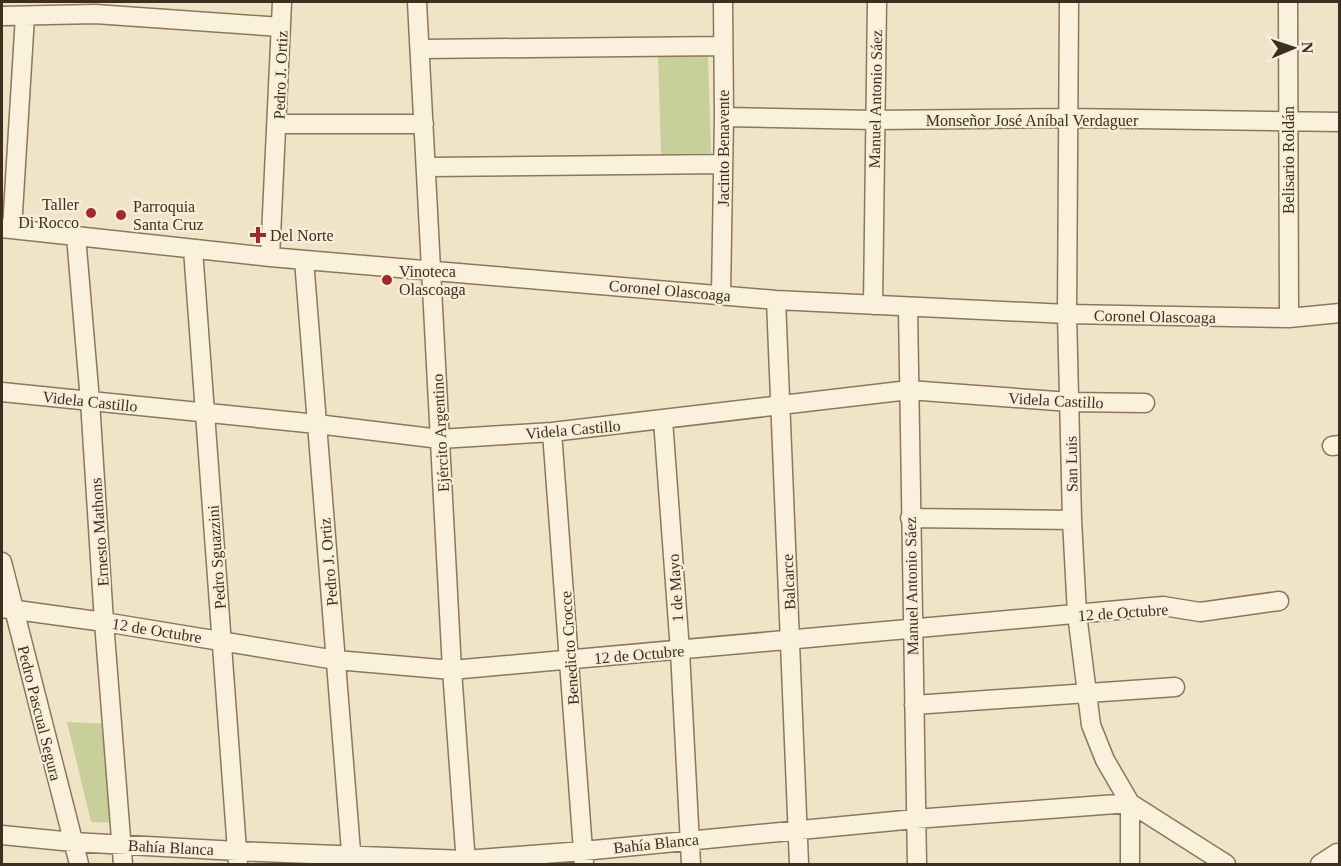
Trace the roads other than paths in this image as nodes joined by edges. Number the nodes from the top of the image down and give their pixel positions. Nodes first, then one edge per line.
1 (282, 2) edge
2 (417, 2) edge
3 (723, 2) edge
4 (877, 2) edge
5 (1069, 2) edge
6 (1288, 2) edge
7 (95, 8) edge
8 (2, 16) edge
9 (24, 16) junction
10 (281, 27) junction
11 (722, 45) junction
12 (421, 50) junction
13 (724, 117) junction
14 (1070, 118) junction
15 (874, 120) junction
16 (1288, 122) junction
17 (1340, 122) edge
18 (278, 124) junction
19 (424, 124) junction
20 (723, 164) junction
21 (427, 167) junction
22 (7, 229) edge
23 (76, 236) junction
24 (193, 249) junction
25 (270, 257) junction
26 (304, 260) junction
27 (432, 270) junction
28 (721, 294) junction
29 (776, 300) junction
30 (873, 305) junction
31 (908, 308) junction
32 (1340, 313) edge
33 (1067, 314) junction
34 (1289, 318) junction
35 (909, 390) junction
36 (2, 392) edge
37 (90, 401) junction
38 (1070, 402) junction
39 (1145, 403) dead end
40 (779, 406) junction
41 (205, 413) junction
42 (663, 420) junction
43 (317, 424) junction
44 (552, 432) junction
45 (440, 440) junction
46 (910, 518) junction
47 (1072, 520) junction
48 (2, 562) edge
49 (1279, 600) dead end
50 (8, 609) edge
51 (1077, 614) junction
52 (104, 622) junction
53 (913, 628) junction
54 (791, 638) junction
55 (223, 641) junction
56 (680, 651) junction
57 (336, 660) junction
58 (570, 660) junction
59 (452, 670) junction
60 (1175, 687) dead end
61 (1086, 693) junction
62 (914, 705) junction
63 (1130, 803) junction
64 (915, 819) junction
65 (797, 830) junction
66 (2, 835) edge
67 (690, 840) junction
68 (73, 842) junction
69 (122, 844) junction
70 (1337, 853) dead end
71 (237, 858) edge
72 (583, 858) edge
73 (352, 860) edge
74 (466, 862) edge
75 (79, 864) edge
76 (123, 864) edge
77 (692, 864) edge
78 (799, 864) edge
79 (917, 864) edge
80 (1130, 864) edge
81 (1226, 864) edge
82 (1320, 864) edge

1 - 10 street, Pedro J. Ortiz
2 - 12 street, Ejército Argentino
3 - 11 street, Jacinto Benavente
4 - 15 street, Manuel Antonio Sáez
5 - 14 street, San Luis
6 - 16 street, Belisario Roldán
7 - 9 street
7 - 10 street
8 - 9 street
9 - 22 street
10 - 18 street, Pedro J. Ortiz
11 - 12 street
11 - 13 street, Jacinto Benavente
12 - 19 street, Ejército Argentino
13 - 15 street, Monseñor José Aníbal Verdaguer
13 - 20 street, Jacinto Benavente
14 - 15 street, Monseñor José Aníbal Verdaguer
14 - 16 street, Monseñor José Aníbal Verdaguer
14 - 33 street, San Luis
15 - 30 street, Manuel Antonio Sáez
16 - 17 street, Monseñor José Aníbal Verdaguer
16 - 34 street, Belisario Roldán
18 - 19 street
18 - 25 street, Pedro J. Ortiz
19 - 21 street, Ejército Argentino
20 - 21 street
20 - 28 street, Jacinto Benavente
21 - 27 street, Ejército Argentino
22 - 23 street, Coronel Olascoaga
23 - 24 street, Coronel Olascoaga
23 - 37 street, Ernesto Mathons
24 - 25 street, Coronel Olascoaga
24 - 41 street, Pedro Sguazzini
25 - 26 street, Coronel Olascoaga
26 - 27 street, Coronel Olascoaga
26 - 43 street, Pedro J. Ortiz
27 - 28 street, Coronel Olascoaga
27 - 45 street, Ejército Argentino
28 - 29 street, Coronel Olascoaga
29 - 30 street, Coronel Olascoaga
29 - 40 street, Balcarce
30 - 31 street, Coronel Olascoaga
31 - 33 street, Coronel Olascoaga
31 - 35 street, Manuel Antonio Sáez
32 - 34 street, Coronel Olascoaga
33 - 34 street, Coronel Olascoaga
33 - 38 street, San Luis
35 - 38 street, Videla Castillo
35 - 40 street, Videla Castillo
35 - 46 street, Manuel Antonio Sáez
36 - 37 street, Videla Castillo
37 - 41 street, Videla Castillo
37 - 52 street, Ernesto Mathons
38 - 39 street, Videla Castillo
38 - 47 street, San Luis
40 - 42 street, Videla Castillo
40 - 54 street, Balcarce
41 - 43 street, Videla Castillo
41 - 55 street, Pedro Sguazzini
42 - 44 street, Videla Castillo
42 - 56 street, 1 de Mayo
43 - 45 street, Videla Castillo
43 - 57 street, Pedro J. Ortiz
44 - 45 street, Videla Castillo
44 - 58 street, Benedicto Crocce
45 - 59 street, Ejército Argentino
46 - 47 street
46 - 53 street, Manuel Antonio Sáez
47 - 51 street, San Luis
48 - 50 street, Pedro Pascual Segura
49 - 51 street, 12 de Octubre
50 - 52 street, 12 de Octubre
50 - 68 street, Pedro Pascual Segura
51 - 53 street, 12 de Octubre
51 - 61 street, San Luis
52 - 55 street, 12 de Octubre
52 - 69 street, Ernesto Mathons
53 - 54 street, 12 de Octubre
53 - 62 street, Manuel Antonio Sáez
54 - 56 street, 12 de Octubre
54 - 65 street, Balcarce
55 - 57 street, 12 de Octubre
55 - 71 street, Pedro Sguazzini
56 - 58 street, 12 de Octubre
56 - 67 street, 1 de Mayo
57 - 59 street, 12 de Octubre
57 - 73 street, Pedro J. Ortiz
58 - 59 street, 12 de Octubre
58 - 72 street, Benedicto Crocce
59 - 74 street, Ejército Argentino
60 - 61 street
61 - 62 street
61 - 63 street, San Luis
62 - 64 street, Manuel Antonio Sáez
63 - 64 street, Bahía Blanca
63 - 80 street
63 - 81 street, San Luis
64 - 65 street, Bahía Blanca
64 - 79 street, Manuel Antonio Sáez
65 - 67 street, Bahía Blanca
65 - 78 street, Balcarce
66 - 68 street, Bahía Blanca
67 - 72 street, Bahía Blanca
67 - 77 street, 1 de Mayo
68 - 69 street, Bahía Blanca
68 - 75 street, Pedro Pascual Segura
69 - 71 street, Bahía Blanca
69 - 76 street, Ernesto Mathons
70 - 82 street
71 - 73 street, Bahía Blanca
72 - 74 street, Bahía Blanca
73 - 74 street, Bahía Blanca

